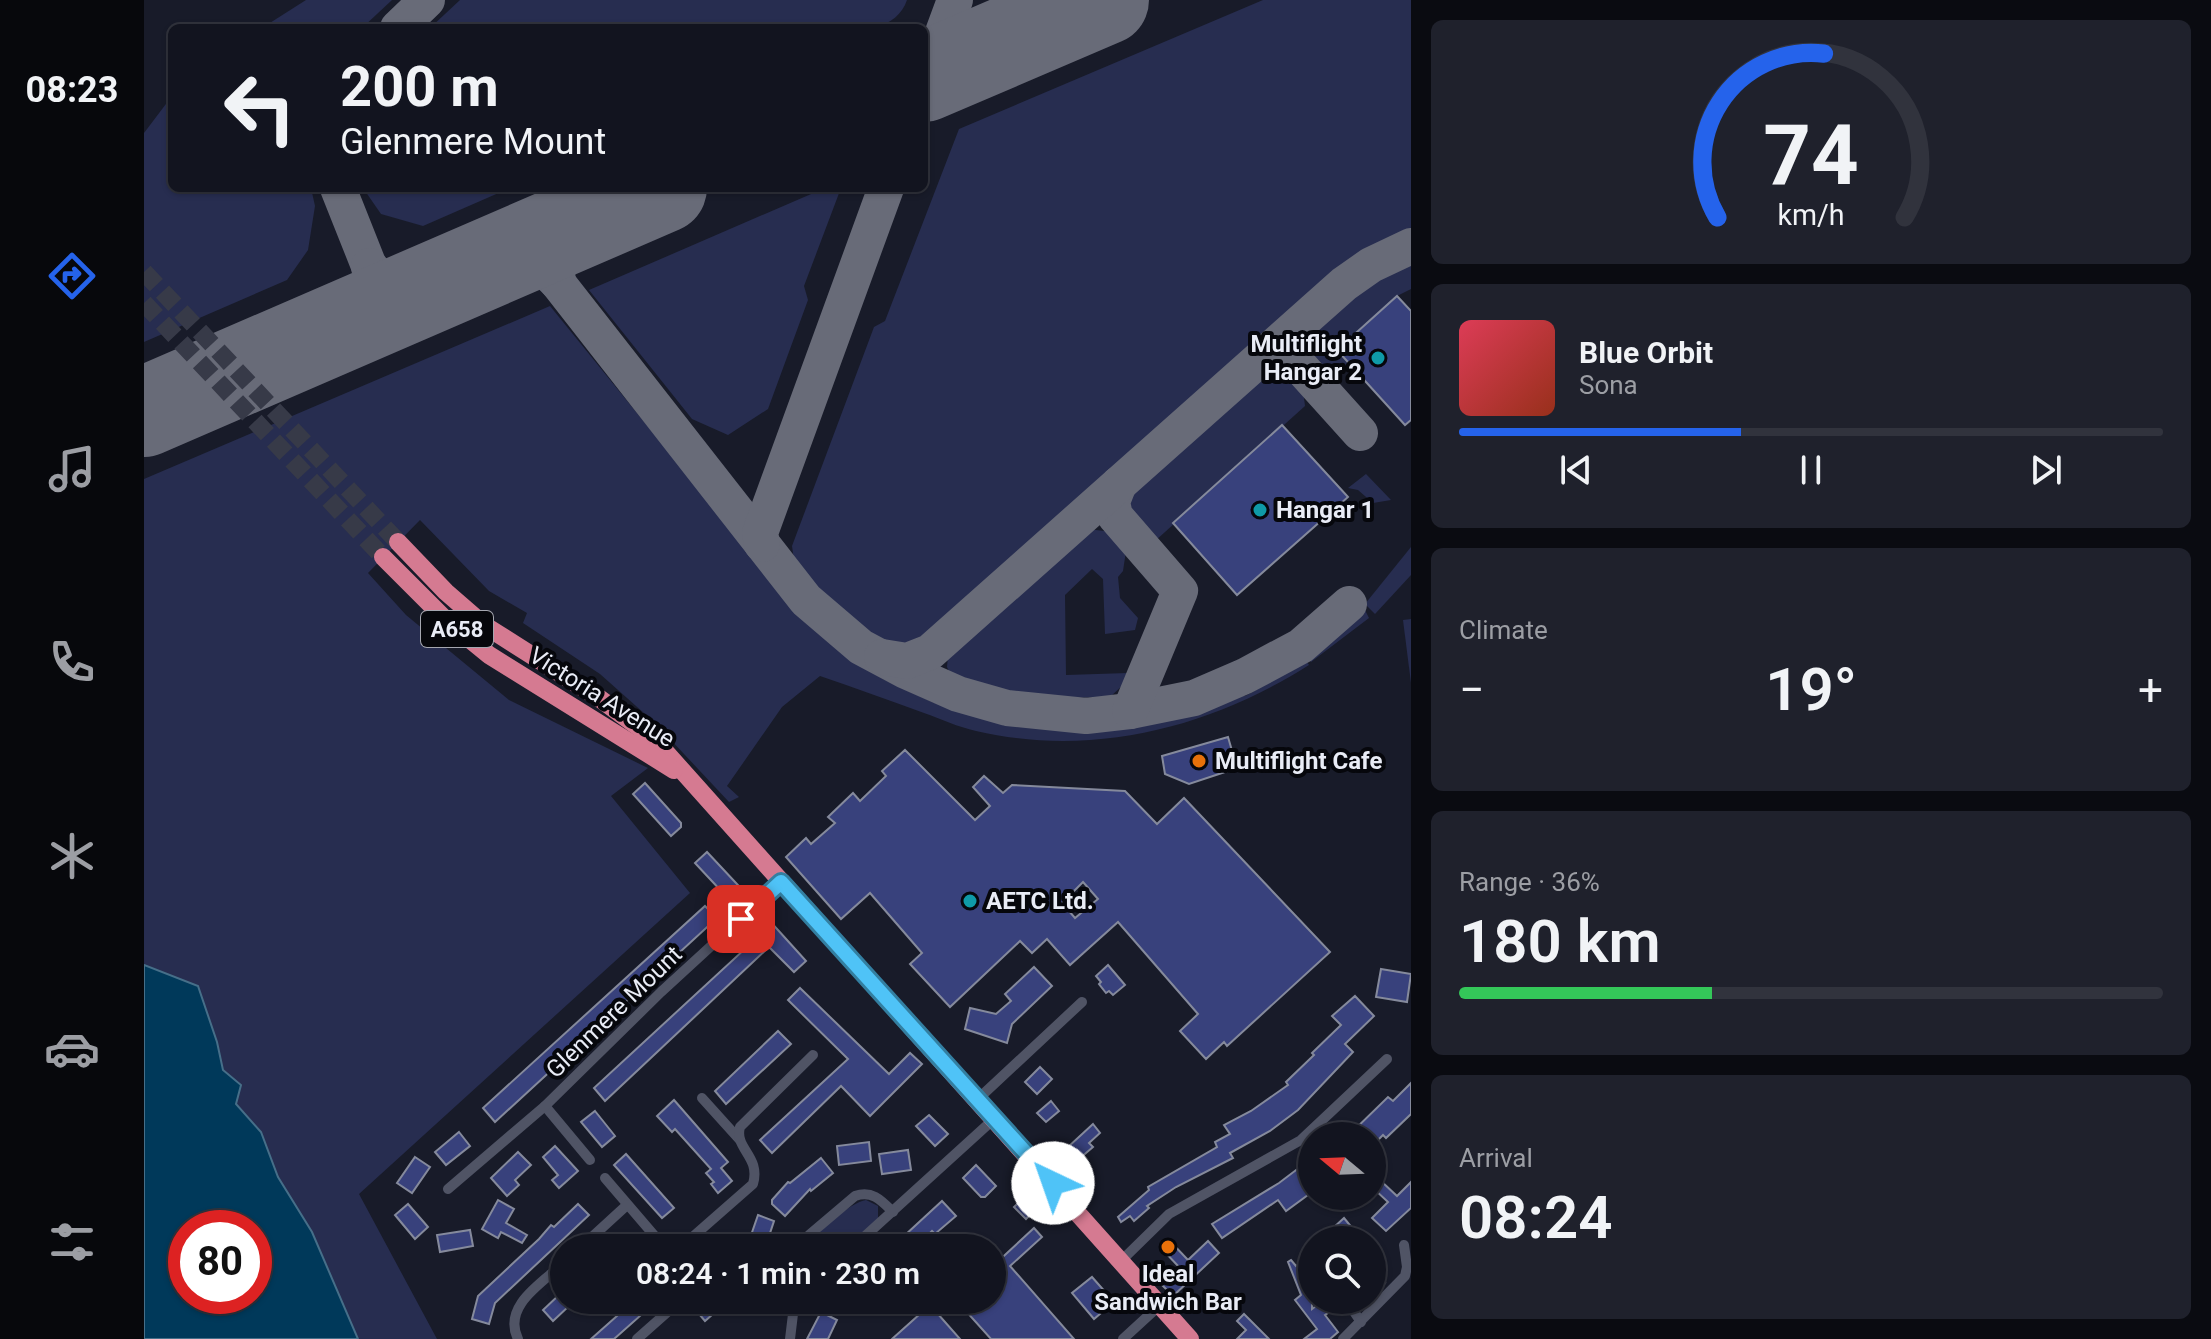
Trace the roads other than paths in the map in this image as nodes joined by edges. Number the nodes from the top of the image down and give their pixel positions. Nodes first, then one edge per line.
1 (398, 542) tunnel mouth
2 (383, 557) tunnel mouth
3 (690, 780) junction
4 (781, 882) junction
5 (1082, 1002) dead end
6 (813, 1055) dead end
7 (1387, 1059) dead end
8 (702, 1098) dead end
9 (978, 1099) junction
10 (545, 1106) junction
11 (995, 1118) junction
12 (739, 1139) junction
13 (590, 1160) dead end
14 (605, 1178) dead end
15 (448, 1189) dead end
16 (627, 1205) junction
17 (893, 1212) junction
18 (595, 1234) edge
19 (653, 1234) edge
20 (696, 1234) edge
21 (810, 1234) edge
22 (868, 1234) edge
23 (1404, 1245) dead end
24 (1122, 1260) junction
25 (550, 1276) edge
26 (1160, 1305) junction
27 (665, 1314) edge
28 (793, 1314) edge
29 (1356, 1314) edge
30 (1361, 1322) junction
31 (518, 1339) edge
32 (637, 1339) edge
33 (790, 1339) edge
34 (1123, 1339) edge
35 (1190, 1339) edge
36 (1343, 1339) edge

1 - 3 highway, Victoria Avenue / A658
2 - 3 highway, Victoria Avenue / A658
3 - 4 highway, Victoria Avenue / A658
4 - 9 highway, Victoria Avenue / A658
4 - 10 street, Glenmere Mount
5 - 9 street
6 - 12 street
7 - 24 street
8 - 12 street
9 - 11 highway, Victoria Avenue / A658
10 - 13 street, Glenmere Mount
10 - 15 street, Glenmere Mount
11 - 17 street
11 - 24 highway, Victoria Avenue / A658
12 - 20 street
14 - 16 street
16 - 18 street
16 - 19 street
17 - 21 street
17 - 22 street
23 - 30 street
24 - 26 highway, Victoria Avenue / A658
25 - 31 street
26 - 34 street
26 - 35 highway, Victoria Avenue / A658
27 - 32 street
28 - 33 street
29 - 30 street
30 - 36 street

